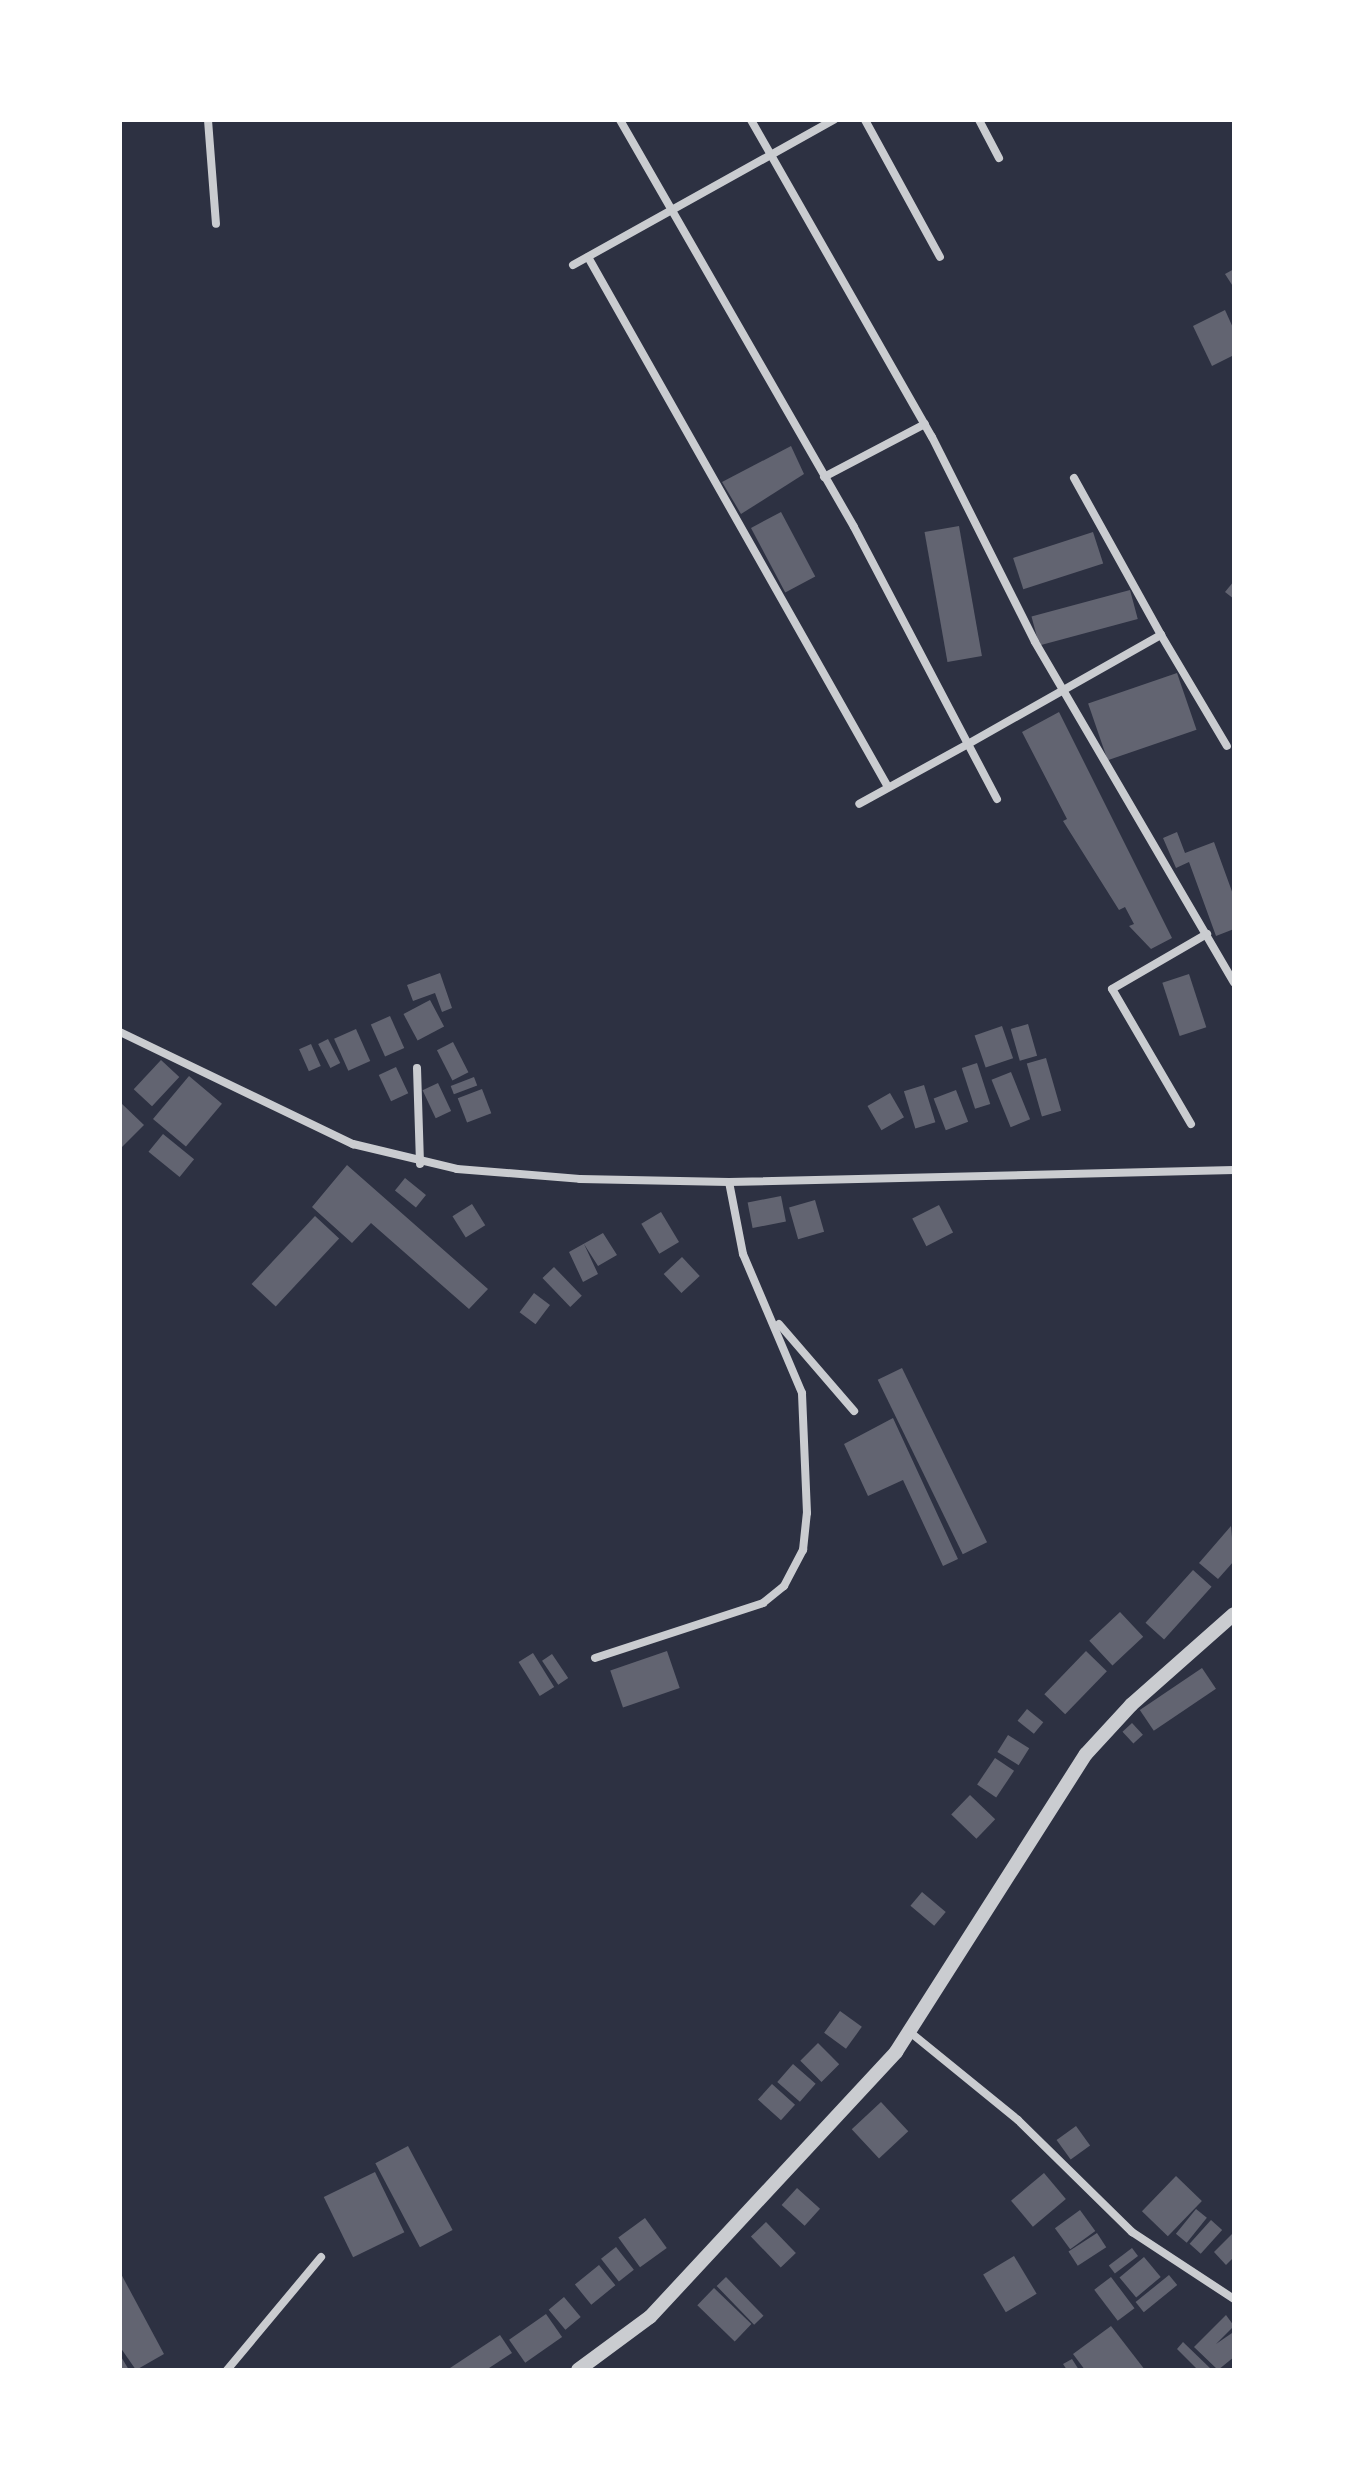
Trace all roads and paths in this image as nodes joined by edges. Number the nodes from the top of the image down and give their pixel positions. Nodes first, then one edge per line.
1 (208, 120) edge
2 (620, 120) edge
3 (751, 120) edge
4 (834, 120) edge
5 (865, 120) edge
6 (979, 120) edge
7 (771, 156) junction
8 (999, 158) dead end
9 (669, 212) junction
10 (216, 224) dead end
11 (588, 257) junction
12 (940, 257) dead end
13 (573, 265) dead end
14 (925, 424) junction
15 (824, 477) junction
16 (1074, 478) dead end
17 (1161, 635) junction
18 (1063, 689) junction
19 (968, 744) junction
20 (1227, 746) dead end
21 (888, 787) junction
22 (997, 799) dead end
23 (859, 804) dead end
24 (1207, 934) junction
25 (1234, 982) edge
26 (120, 1032) edge
27 (417, 1068) dead end
28 (1191, 1124) dead end
29 (420, 1164) junction
30 (1234, 1170) edge
31 (729, 1182) junction
32 (773, 1317) junction
33 (854, 1411) dead end
34 (1234, 1614) edge
35 (595, 1658) dead end
36 (911, 2033) junction
37 (321, 2257) dead end
38 (1234, 2299) edge
39 (227, 2370) edge
40 (578, 2370) edge

1 - 10 street
2 - 9 street
3 - 7 street
4 - 7 street
5 - 12 street
6 - 8 street
7 - 9 street
7 - 14 street
9 - 11 street
9 - 15 street
11 - 13 street
11 - 21 street
14 - 15 street
14 - 18 street
15 - 19 street
16 - 17 street
17 - 18 street
17 - 20 street
18 - 19 street
18 - 24 street
19 - 21 street
19 - 22 street
21 - 23 street
24 - 25 street
24 - 28 street
26 - 29 street
27 - 29 street
29 - 31 street
30 - 31 street
31 - 32 street
32 - 33 street
32 - 35 street
34 - 36 street
36 - 38 street
36 - 40 street
37 - 39 street

